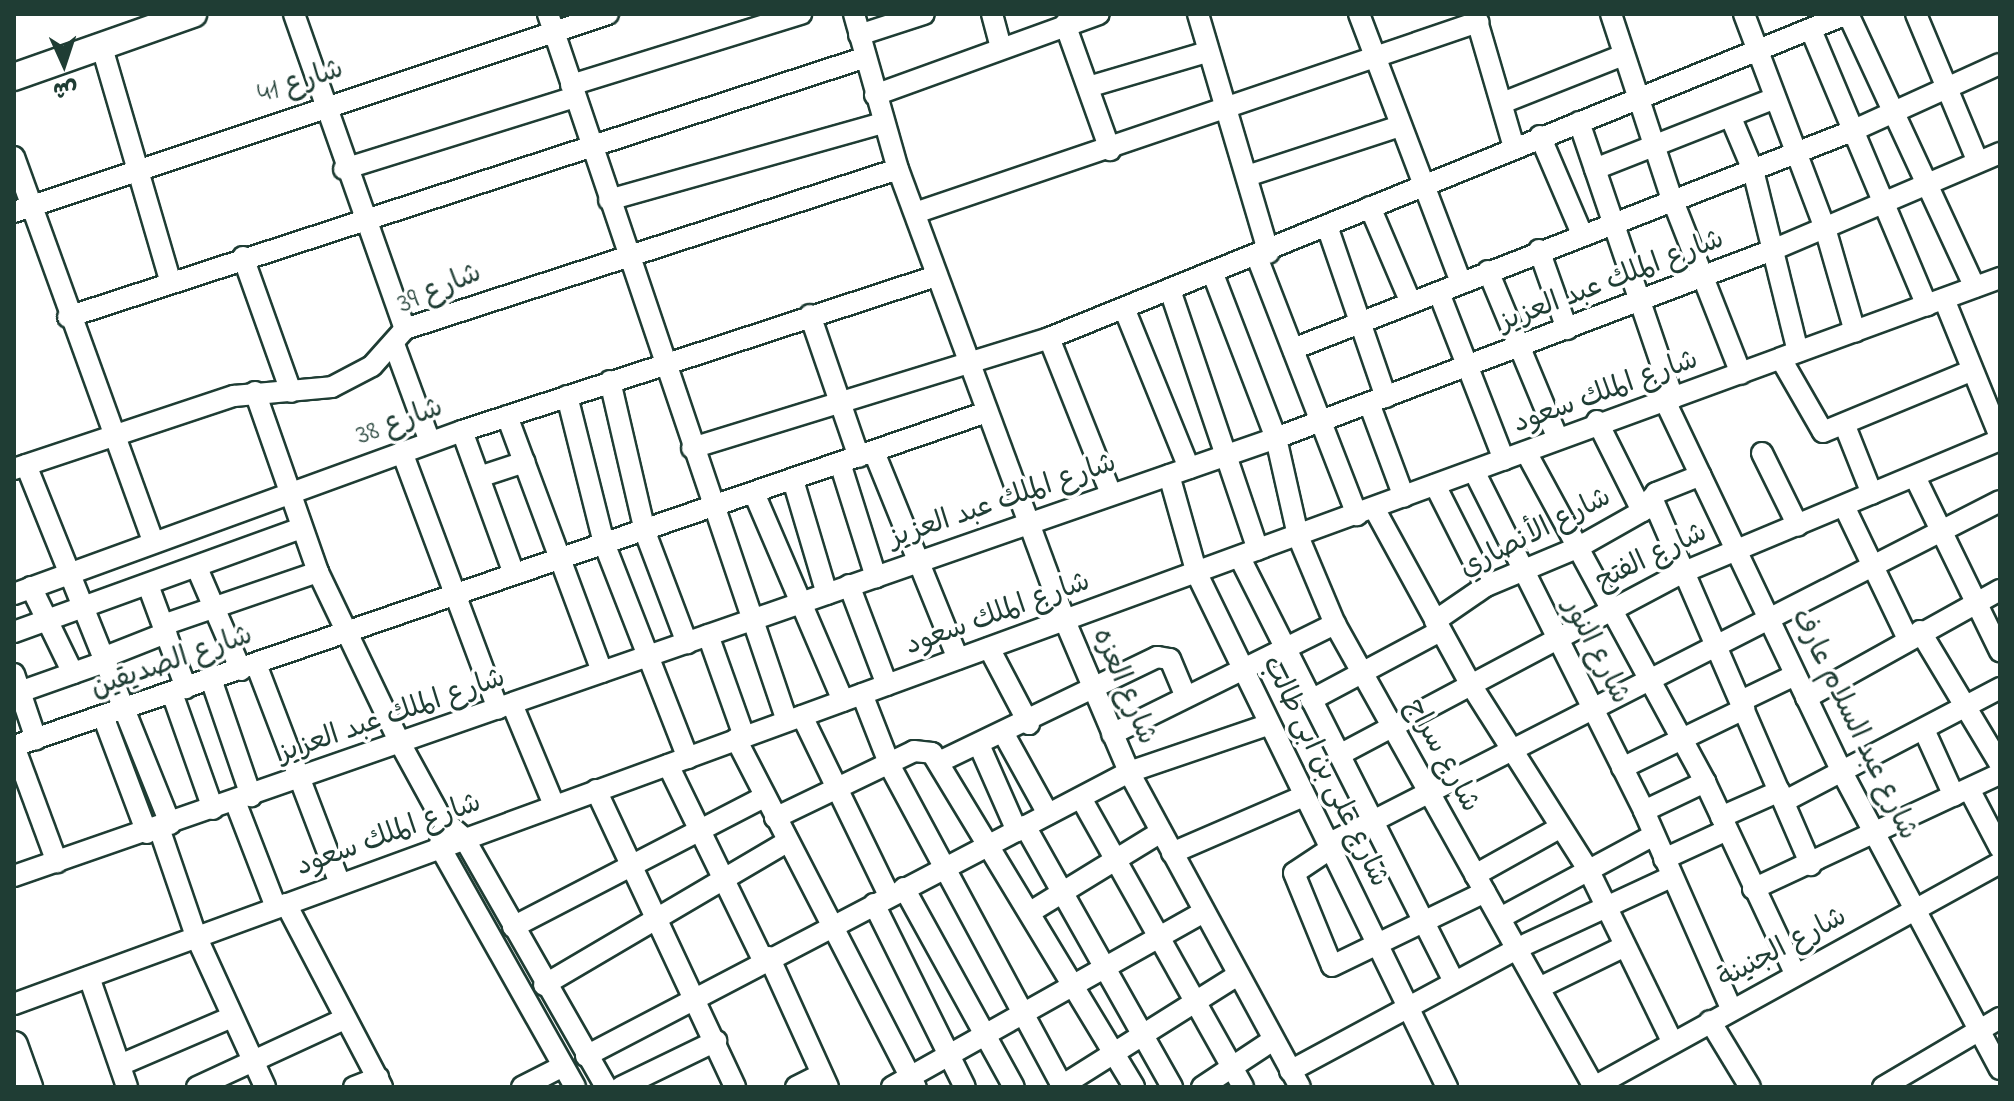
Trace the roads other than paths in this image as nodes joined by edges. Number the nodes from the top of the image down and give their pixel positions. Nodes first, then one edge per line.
1 (191, 14) edge
2 (294, 14) edge
3 (608, 14) edge
4 (801, 14) edge
5 (854, 14) edge
6 (924, 14) edge
7 (992, 14) edge
8 (1099, 14) edge
9 (1198, 14) edge
10 (1359, 14) edge
11 (1611, 14) edge
12 (1744, 14) edge
13 (1848, 14) edge
14 (1916, 14) edge
15 (1476, 18) edge
16 (551, 23) edge
17 (1065, 24) junction
18 (1811, 30) junction
19 (859, 35) junction
20 (101, 44) junction
21 (1001, 47) junction
22 (1757, 49) junction
23 (1207, 52) junction
24 (1623, 55) junction
25 (863, 58) junction
26 (1372, 59) junction
27 (2000, 64) edge
28 (14, 77) edge
29 (1088, 87) junction
30 (1949, 87) junction
31 (573, 91) junction
32 (875, 95) junction
33 (1639, 98) junction
34 (1775, 98) junction
35 (1502, 103) junction
36 (322, 104) junction
37 (1227, 109) junction
38 (1898, 112) junction
39 (1731, 118) junction
40 (1579, 122) junction
41 (883, 123) junction
42 (1400, 126) junction
43 (1852, 131) junction
44 (1540, 136) junction
45 (591, 145) junction
46 (1514, 147) junction
47 (1656, 149) junction
48 (1110, 150) junction
49 (1798, 152) junction
50 (2000, 153) edge
51 (14, 157) edge
52 (1978, 162) junction
53 (136, 169) junction
54 (344, 169) junction
55 (898, 169) junction
56 (1595, 169) junction
57 (1753, 170) junction
58 (1247, 176) junction
59 (1927, 181) junction
60 (1418, 182) junction
61 (1671, 196) junction
62 (609, 200) junction
63 (1881, 202) junction
64 (1370, 207) junction
65 (22, 209) edge
66 (915, 213) junction
67 (360, 217) junction
68 (1613, 222) junction
69 (1327, 226) junction
70 (1825, 228) junction
71 (1582, 234) junction
72 (1775, 249) junction
73 (1539, 250) junction
74 (627, 254) junction
75 (1263, 255) junction
76 (243, 257) junction
77 (1488, 271) junction
78 (1213, 274) junction
79 (935, 276) junction
80 (1701, 278) junction
81 (2000, 278) edge
82 (170, 280) junction
83 (1461, 283) junction
84 (1975, 287) junction
85 (1170, 290) junction
86 (1439, 293) junction
87 (1639, 302) junction
88 (1935, 302) junction
89 (1411, 303) junction
90 (1124, 308) junction
91 (810, 315) junction
92 (68, 317) junction
93 (1366, 321) junction
94 (1567, 329) junction
95 (1855, 332) junction
96 (399, 337) junction
97 (1049, 338) junction
98 (1293, 349) junction
99 (1516, 349) junction
100 (1789, 356) junction
101 (967, 362) junction
102 (661, 365) junction
103 (1469, 368) junction
104 (1970, 371) junction
105 (1741, 374) junction
106 (610, 381) junction
107 (255, 392) junction
108 (291, 392) junction
109 (567, 396) junction
110 (1378, 400) junction
111 (1669, 400) junction
112 (1992, 401) edge
113 (840, 404) junction
114 (987, 412) junction
115 (507, 416) junction
116 (1321, 420) junction
117 (1597, 421) junction
118 (1845, 426) junction
119 (462, 431) junction
120 (113, 434) junction
121 (1557, 437) junction
122 (1276, 438) junction
123 (2000, 439) edge
124 (430, 442) junction
125 (692, 448) junction
126 (402, 452) junction
127 (1526, 452) junction
128 (1762, 453) dead end
129 (1229, 454) junction
130 (858, 457) junction
131 (1504, 460) junction
132 (525, 462) junction
133 (20, 467) edge
134 (1179, 471) junction
135 (1474, 471) junction
136 (1701, 475) junction
137 (479, 477) junction
138 (1915, 477) junction
139 (793, 480) junction
140 (1435, 485) junction
141 (289, 493) junction
142 (754, 493) junction
143 (1111, 494) junction
144 (1872, 494) junction
145 (1404, 497) junction
146 (2000, 501) edge
147 (1647, 504) junction
148 (1844, 506) junction
149 (714, 507) junction
150 (1366, 512) junction
151 (1029, 523) junction
152 (1798, 526) junction
153 (302, 528) junction
154 (645, 532) junction
155 (1942, 532) junction
156 (1298, 536) junction
157 (153, 541) junction
158 (604, 543) junction
159 (1577, 548) junction
160 (1738, 549) junction
161 (1249, 554) junction
162 (560, 557) junction
163 (919, 561) junction
164 (1872, 566) junction
165 (197, 568) junction
166 (1521, 568) junction
167 (513, 571) junction
168 (318, 572) junction
169 (1684, 572) junction
170 (70, 574) junction
171 (1197, 574) junction
172 (876, 577) junction
173 (148, 585) junction
174 (849, 585) junction
175 (1486, 586) junction
176 (454, 590) junction
177 (2000, 590) edge
178 (23, 591) edge
179 (827, 594) junction
180 (797, 604) junction
181 (1974, 604) junction
182 (213, 605) junction
183 (1611, 607) junction
184 (84, 608) junction
185 (1769, 617) junction
186 (47, 619) junction
187 (753, 619) junction
188 (1065, 621) junction
189 (1335, 624) junction
190 (1437, 626) junction
191 (164, 629) junction
192 (14, 632) edge
193 (348, 634) junction
194 (708, 635) junction
195 (1914, 635) junction
196 (1557, 639) junction
197 (1713, 642) junction
198 (687, 643) junction
199 (989, 648) junction
200 (1285, 649) junction
201 (2000, 651) edge
202 (647, 656) junction
203 (106, 659) junction
204 (958, 659) junction
205 (248, 667) junction
206 (1241, 670) junction
207 (602, 672) junction
208 (73, 673) junction
209 (1362, 673) junction
210 (1795, 675) junction
211 (1647, 678) junction
212 (211, 679) junction
213 (887, 685) junction
214 (1471, 685) junction
215 (16, 686) edge
216 (2000, 688) edge
217 (179, 690) junction
218 (1094, 690) junction
219 (1186, 697) junction
220 (852, 698) junction
221 (1806, 698) junction
222 (1311, 700) junction
223 (1743, 705) junction
224 (1592, 706) junction
225 (505, 707) junction
226 (126, 708) junction
227 (1969, 708) junction
228 (103, 716) junction
229 (795, 718) junction
230 (1029, 724) junction
231 (1267, 725) junction
232 (1391, 726) junction
233 (1925, 732) junction
234 (1112, 734) junction
235 (1005, 736) junction
236 (740, 738) junction
237 (1680, 738) junction
238 (36, 739) junction
239 (400, 743) junction
240 (14, 746) edge
241 (980, 747) junction
242 (1514, 747) junction
243 (1341, 754) junction
244 (678, 762) junction
245 (939, 762) junction
246 (2000, 764) edge
247 (891, 768) junction
248 (1622, 768) junction
249 (1129, 772) junction
250 (1843, 774) junction
251 (2000, 774) edge
252 (298, 779) junction
253 (1705, 782) junction
254 (596, 790) junction
255 (833, 791) junction
256 (1430, 792) junction
257 (1961, 792) junction
258 (1304, 796) junction
259 (1783, 796) junction
260 (764, 797) junction
261 (243, 798) junction
262 (1081, 798) junction
263 (554, 805) junction
264 (213, 809) junction
265 (1644, 811) junction
266 (1048, 814) junction
267 (441, 818) junction
268 (775, 818) junction
269 (1374, 822) junction
270 (1724, 823) junction
271 (1561, 827) junction
272 (159, 828) junction
273 (701, 828) junction
274 (1021, 828) junction
275 (1161, 832) junction
276 (1874, 833) junction
277 (1654, 835) junction
278 (464, 838) junction
279 (787, 842) junction
280 (988, 845) junction
281 (440, 847) junction
282 (1329, 847) junction
283 (2000, 848) edge
284 (1172, 853) junction
285 (1117, 860) junction
286 (57, 862) junction
287 (629, 862) junction
288 (2000, 863) edge
289 (1811, 865) junction
290 (943, 868) junction
291 (1667, 868) junction
292 (1589, 871) junction
293 (14, 876) edge
294 (723, 880) junction
295 (1480, 883) junction
296 (340, 884) junction
297 (1753, 889) junction
298 (1062, 892) junction
299 (889, 896) junction
300 (281, 905) junction
301 (1605, 907) junction
302 (1032, 911) junction
303 (1913, 911) junction
304 (1204, 912) junction
305 (1500, 918) junction
306 (659, 920) junction
307 (1423, 920) junction
308 (834, 923) junction
309 (513, 927) junction
310 (196, 936) junction
311 (1157, 937) junction
312 (1377, 941) junction
313 (1625, 946) junction
314 (1518, 948) junction
315 (766, 958) junction
316 (1103, 971) junction
317 (1238, 975) junction
318 (1796, 975) junction
319 (89, 977) junction
320 (1454, 981) junction
321 (544, 985) junction
322 (1541, 987) junction
323 (1073, 992) junction
324 (694, 994) junction
325 (14, 1004) edge
326 (1197, 1006) junction
327 (1408, 1007) junction
328 (1731, 1008) junction
329 (232, 1017) junction
330 (1026, 1018) junction
331 (2000, 1018) edge
332 (344, 1019) junction
333 (1710, 1021) junction
334 (1977, 1030) junction
335 (1142, 1038) junction
336 (1273, 1040) junction
337 (716, 1041) junction
338 (984, 1041) junction
339 (1673, 1043) junction
340 (14, 1045) edge
341 (1115, 1055) junction
342 (586, 1056) junction
343 (952, 1059) junction
344 (254, 1063) junction
345 (120, 1065) junction
346 (563, 1066) junction
347 (1232, 1068) junction
348 (2000, 1069) edge
349 (824, 1081) edge
350 (1297, 1082) edge
351 (380, 1083) edge
352 (907, 1084) edge
353 (29, 1087) edge
354 (127, 1087) edge
355 (197, 1087) edge
356 (265, 1087) edge
357 (354, 1087) edge
358 (522, 1087) edge
359 (575, 1087) edge
360 (606, 1087) edge
361 (621, 1087) edge
362 (735, 1087) edge
363 (796, 1087) edge
364 (965, 1087) edge
365 (1014, 1087) edge
366 (1061, 1087) edge
367 (1134, 1087) edge
368 (1172, 1087) edge
369 (1202, 1087) edge
370 (1243, 1087) edge
371 (1447, 1087) edge
372 (1594, 1087) edge
373 (1750, 1087) edge
374 (1883, 1087) edge

1 - 20 main road
2 - 36 street
3 - 16 street, شارع 41
4 - 31 street
5 - 19 street, شارع العزه
6 - 19 street
7 - 21 street
8 - 17 street
9 - 23 street
10 - 26 street
11 - 24 street
12 - 22 street
13 - 18 street
13 - 38 street
14 - 30 street
15 - 26 street
15 - 35 street
16 - 31 street
16 - 36 street, شارع 41
17 - 21 street
17 - 29 street
18 - 22 street
18 - 43 street
19 - 25 street, شارع العزه
20 - 28 main road
20 - 53 street
21 - 32 street
22 - 33 street
22 - 34 street
23 - 29 street
23 - 37 street
24 - 33 street
24 - 35 street
25 - 32 street, شارع العزه
25 - 45 street
26 - 37 street
26 - 42 street
27 - 30 street
29 - 48 street
30 - 38 street
30 - 52 street
31 - 45 street
31 - 54 street
32 - 41 street, شارع العزه
33 - 40 street
33 - 47 street
34 - 39 street
34 - 49 street
35 - 46 street
36 - 53 street, شارع 41
36 - 54 street
37 - 48 street
37 - 58 street
38 - 43 street
38 - 59 street
39 - 47 street
39 - 57 street
40 - 44 street
40 - 56 street, شارع عبد السلام عارف
41 - 55 street, شارع العزه
41 - 62 street
42 - 58 street
42 - 60 street
43 - 49 street
43 - 63 street
44 - 46 street
44 - 71 street
45 - 62 street
45 - 67 street
46 - 60 street
47 - 56 street
47 - 61 street
48 - 66 street
49 - 57 street
49 - 70 street
50 - 52 street, شارع الملك عبد العزيز
51 - 65 street
52 - 59 street, شارع الملك عبد العزيز
53 - 65 street, شارع 41
53 - 82 street
54 - 67 street
55 - 66 street, شارع العزه
55 - 74 street, شارع 39
56 - 68 street, شارع عبد السلام عارف
57 - 61 street
57 - 72 street
58 - 75 street
59 - 63 street, شارع الملك عبد العزيز
59 - 84 street
60 - 64 street
60 - 83 street
61 - 68 street
61 - 80 street
62 - 74 street
63 - 70 street, شارع الملك عبد العزيز
63 - 88 street
64 - 69 street
64 - 89 street
65 - 92 street
66 - 79 street, شارع العزه
67 - 76 street
67 - 96 street
68 - 71 street
68 - 87 street, شارع عبد السلام عارف
69 - 75 street
69 - 93 street
70 - 72 street, شارع الملك عبد العزيز
70 - 95 street
71 - 73 street
72 - 80 street, شارع الملك عبد العزيز
72 - 100 street
73 - 77 street
73 - 94 street
74 - 96 street, شارع 39
74 - 102 street
75 - 78 street
75 - 98 street
76 - 82 street
76 - 108 street
77 - 83 street
77 - 99 street
78 - 85 street
78 - 122 street, شارع سراج
79 - 91 street, شارع 38
79 - 101 street, شارع العزه
80 - 87 street, شارع الملك عبد العزيز
80 - 105 street
81 - 84 street, شارع الملك سعود
82 - 92 street
83 - 86 street
84 - 88 street, شارع الملك سعود
85 - 90 street
85 - 129 street
86 - 89 street
86 - 103 street
87 - 94 street, شارع الملك عبد العزيز
87 - 111 street, شارع عبد السلام عارف
88 - 95 street, شارع الملك سعود
88 - 104 street
89 - 93 street
90 - 97 street
90 - 134 street, شارع على بن ابى طالب
91 - 102 street, شارع 38
91 - 113 street
92 - 120 street
93 - 98 street
93 - 110 street
94 - 99 street, شارع الملك عبد العزيز
95 - 100 street, شارع الملك سعود
96 - 108 street, شارع 39
96 - 124 street
97 - 101 street
97 - 143 street
98 - 116 street
99 - 103 street, شارع الملك عبد العزيز
99 - 121 street
100 - 105 street, شارع الملك سعود
100 - 118 street
101 - 113 street
101 - 114 street, شارع العزه
102 - 106 street, شارع 38
102 - 125 street
103 - 110 street, شارع الملك عبد العزيز
103 - 131 street
104 - 112 street
104 - 118 street
105 - 111 street, شارع الملك سعود
106 - 109 street, شارع 38
106 - 154 street
107 - 108 street, شارع 39
107 - 120 street, شارع 39
107 - 141 street
109 - 115 street, شارع 38
109 - 158 street
110 - 116 street, شارع الملك عبد العزيز
110 - 145 street
111 - 117 street, شارع الملك سعود
111 - 136 street, شارع عبد السلام عارف
112 - 123 street
113 - 125 street
113 - 130 street
114 - 130 street, شارع الصديقين
114 - 151 street, شارع العزه
115 - 119 street, شارع 38
115 - 132 street
116 - 122 street, شارع الملك عبد العزيز
116 - 150 street
117 - 121 street, شارع الملك سعود
117 - 147 street
118 - 144 street
119 - 124 street, شارع 38
119 - 137 street
120 - 133 street, شارع 39
120 - 157 street
121 - 127 street, شارع الملك سعود
122 - 129 street, شارع الملك عبد العزيز
122 - 156 street, شارع سراج
123 - 138 street, شارع الفتح
124 - 126 street, شارع 38
125 - 149 street
126 - 141 street, شارع 38
126 - 176 street
127 - 131 street, شارع الملك سعود
127 - 159 street
128 - 152 street
129 - 134 street, شارع الملك عبد العزيز
129 - 161 street
130 - 139 street, شارع الصديقين
130 - 163 street
130 - 172 street
131 - 135 street, شارع الملك سعود
132 - 137 street
132 - 162 street
133 - 170 street
134 - 143 street, شارع الملك عبد العزيز
134 - 171 street, شارع على بن ابى طالب
135 - 140 street, شارع الملك سعود
135 - 166 street, شارع النور
136 - 147 street, شارع الأنصاري
136 - 160 street, شارع عبد السلام عارف
137 - 167 street
138 - 144 street, شارع الفتح
138 - 155 street
139 - 142 street, شارع الصديقين
139 - 179 street
140 - 145 street, شارع الملك سعود
140 - 175 street
141 - 153 street
141 - 157 street, شارع 38
142 - 149 street, شارع الصديقين
142 - 180 street
143 - 151 street, شارع الملك عبد العزيز
144 - 148 street, شارع الفتح
145 - 150 street, شارع الملك سعود
146 - 155 street
147 - 159 street, شارع الأنصاري
147 - 169 street
148 - 152 street, شارع الفتح
148 - 164 street
149 - 154 street, شارع الصديقين
149 - 187 street
150 - 156 street, شارع الملك سعود
150 - 190 street
151 - 163 street, شارع الملك عبد العزيز
151 - 188 street, شارع العزه
152 - 160 street, شارع الفتح
153 - 165 street
153 - 168 street
154 - 158 street, شارع الصديقين
154 - 198 street
155 - 164 street
155 - 181 street
156 - 161 street, شارع الملك سعود
156 - 189 street, شارع سراج
157 - 170 street, شارع 38
158 - 162 street, شارع الصديقين
158 - 202 street
159 - 166 street, شارع الأنصاري
159 - 183 street
160 - 169 street, شارع الفتح
160 - 185 street, شارع عبد السلام عارف
161 - 171 street, شارع الملك سعود
161 - 200 street
162 - 167 street, شارع الصديقين
162 - 207 street
163 - 172 street, شارع الملك عبد العزيز
163 - 204 street
164 - 185 street
164 - 195 street
165 - 173 street
165 - 182 street
166 - 175 street, شارع الأنصاري
166 - 196 street, شارع النور
167 - 176 street, شارع الصديقين
168 - 182 street
168 - 193 street
169 - 183 street, شارع الفتح
169 - 197 street
170 - 178 street, شارع 38
170 - 184 street
171 - 188 street, شارع الملك سعود
171 - 206 street, شارع على بن ابى طالب
172 - 174 street, شارع الملك عبد العزيز
173 - 184 street
173 - 191 street
174 - 179 street, شارع الملك عبد العزيز
174 - 213 street
175 - 190 street, شارع الأنصاري
176 - 193 street, شارع الصديقين
176 - 225 street
177 - 181 street
178 - 186 street
179 - 180 street, شارع الملك عبد العزيز
180 - 187 street, شارع الملك عبد العزيز
180 - 220 street
181 - 195 street
181 - 201 street
182 - 191 street
182 - 205 street
183 - 196 street, شارع الفتح
183 - 211 street
184 - 186 street
184 - 203 street
185 - 197 street
185 - 210 street, شارع عبد السلام عارف
186 - 192 street
186 - 208 street
187 - 194 street, شارع الملك عبد العزيز
187 - 229 street
188 - 199 street, شارع الملك سعود
188 - 218 street, شارع العزه
189 - 200 street
189 - 209 street, شارع سراج
190 - 209 street, شارع الأنصاري
190 - 214 street
191 - 203 street
191 - 217 street
193 - 205 street, شارع الصديقين
193 - 239 street
194 - 198 street, شارع الملك عبد العزيز
194 - 236 street
195 - 221 street
195 - 227 street
196 - 214 street, شارع الفتح
196 - 224 street, شارع النور
197 - 211 street
197 - 223 street
198 - 202 street, شارع الملك عبد العزيز
199 - 204 street, شارع الملك سعود
199 - 230 street
200 - 206 street
200 - 222 street
202 - 207 street, شارع الملك عبد العزيز
202 - 244 street
203 - 208 street
203 - 226 street
204 - 213 street, شارع الملك سعود
205 - 212 street, شارع الصديقين
205 - 252 street
206 - 219 street
206 - 231 street, شارع على بن ابى طالب
207 - 225 street, شارع الملك عبد العزيز
208 - 215 street
209 - 222 street, شارع الأنصاري
209 - 232 street, شارع سراج
210 - 221 street, شارع عبد السلام عارف
210 - 223 street
211 - 224 street
211 - 237 street
212 - 217 street, شارع الصديقين
212 - 261 street
213 - 220 street, شارع الملك سعود
214 - 232 street, شارع الفتح
214 - 242 street
215 - 238 street
216 - 227 street
217 - 226 street, شارع الصديقين
217 - 264 street
218 - 219 street
218 - 230 street
218 - 234 street, شارع العزه
219 - 234 street
220 - 229 street, شارع الملك سعود
220 - 247 street
221 - 250 street, شارع عبد السلام عارف
222 - 243 street
223 - 237 street
223 - 259 street
224 - 242 street
224 - 248 street, شارع النور
225 - 239 street, شارع الملك عبد العزيز
225 - 263 street
226 - 228 street, شارع الصديقين
226 - 272 street
227 - 233 street
227 - 246 street
228 - 238 street, شارع الصديقين
228 - 272 street
229 - 236 street, شارع الملك سعود
229 - 255 street
230 - 235 street
231 - 249 street
231 - 258 street, شارع على بن ابى طالب
232 - 243 street, شارع الفتح
232 - 256 street, شارع سراج
233 - 250 street
233 - 257 street
234 - 249 street, شارع العزه
235 - 241 street
235 - 266 street
236 - 244 street, شارع الملك سعود
236 - 260 street
237 - 248 street
237 - 253 street
238 - 240 street, شارع الصديقين
239 - 252 street, شارع الملك عبد العزيز
239 - 267 street
240 - 286 street
241 - 245 street
241 - 274 street
242 - 256 street
242 - 271 street
243 - 269 street
244 - 254 street, شارع الملك سعود
244 - 273 street
245 - 247 street
245 - 280 street
247 - 255 street
247 - 290 street
248 - 265 street, شارع النور
249 - 262 street
249 - 275 street, شارع العزه
250 - 259 street
250 - 276 street, شارع عبد السلام عارف
251 - 257 street
252 - 261 street, شارع الملك عبد العزيز
252 - 296 street
253 - 265 street
253 - 270 street
254 - 263 street, شارع الملك سعود
254 - 287 street
255 - 268 street
255 - 299 street
256 - 269 street
256 - 295 street, شارع سراج
257 - 276 street
257 - 283 street
258 - 282 street, شارع على بن ابى طالب
258 - 284 street
259 - 270 street
259 - 289 street
260 - 268 street
260 - 273 street
261 - 264 street, شارع الملك عبد العزيز
261 - 300 street
262 - 266 street
262 - 285 street
263 - 278 street, شارع الملك سعود
264 - 272 street, شارع الملك عبد العزيز
265 - 277 street, شارع النور
266 - 274 street
267 - 278 street
267 - 281 street
268 - 279 street
269 - 282 street
269 - 307 street
270 - 291 street
270 - 297 street
271 - 292 street
271 - 295 street
272 - 286 street, شارع الملك عبد العزيز
272 - 310 street
273 - 287 street
273 - 294 street
274 - 280 street
274 - 298 street
275 - 284 street, شارع العزه
275 - 285 street
276 - 289 street
276 - 303 street, شارع عبد السلام عارف
277 - 291 street, شارع النور
277 - 292 street
278 - 281 street, شارع الملك سعود
278 - 309 street
279 - 294 street
279 - 308 street
280 - 290 street
280 - 302 street
281 - 296 street, شارع الملك سعود
281 - 346 street
282 - 312 street, شارع على بن ابى طالب
282 - 312 street
284 - 304 street, شارع العزه
285 - 298 street
285 - 311 street
286 - 293 street, شارع الملك عبد العزيز
287 - 306 street
287 - 309 street
288 - 303 street, شارع الجنينة
289 - 297 street
290 - 299 street
290 - 330 street
291 - 301 street
291 - 328 street, شارع النور
292 - 301 street
292 - 305 street
294 - 306 street
294 - 315 street
295 - 305 street, شارع سراج
295 - 307 street
296 - 300 street, شارع الملك سعود
297 - 318 street
298 - 302 street
298 - 316 street
299 - 308 street
299 - 338 street
299 - 343 street
300 - 310 street, شارع الملك سعود
300 - 332 street
301 - 313 street
301 - 314 street
302 - 323 street
303 - 318 street, شارع الجنينة
303 - 334 street, شارع عبد السلام عارف
304 - 311 street
304 - 317 street, شارع العزه
305 - 314 street, شارع سراج
306 - 321 street
306 - 324 street
307 - 312 street
307 - 320 street
308 - 315 street
308 - 352 street
309 - 321 street
310 - 319 street, شارع الملك سعود
310 - 329 street
311 - 316 street
311 - 326 street
312 - 327 street, شارع على بن ابى طالب
313 - 322 street
313 - 339 street
314 - 320 street
314 - 322 street, شارع سراج
315 - 324 street
315 - 349 street
316 - 323 street
316 - 335 street
317 - 326 street
317 - 336 street, شارع العزه
318 - 328 street, شارع الجنينة
319 - 325 street, شارع الملك سعود
319 - 345 street
320 - 327 street
321 - 342 street
322 - 372 street, شارع سراج
323 - 330 street
323 - 341 street
324 - 337 street
324 - 342 street
326 - 335 street
326 - 347 street
327 - 350 street
327 - 371 street, شارع على بن ابى طالب
328 - 333 street, شارع الجنينة
329 - 344 street
329 - 345 street
330 - 338 street
330 - 366 street
331 - 334 street
332 - 344 street
332 - 351 street
333 - 339 street, شارع الجنينة
333 - 373 street
334 - 348 street, شارع عبد السلام عارف
334 - 374 street
335 - 341 street
335 - 368 street
336 - 347 street
336 - 350 street, شارع العزه
337 - 361 street
337 - 362 street
338 - 343 street
338 - 365 street
339 - 372 street, شارع الجنينة
340 - 353 main road
341 - 366 street
341 - 367 street
342 - 360 street
343 - 352 street
343 - 364 street
344 - 355 street
344 - 356 street
345 - 354 street
346 - 358 street
346 - 359 street
347 - 369 street
347 - 370 street
349 - 363 street
351 - 357 street

